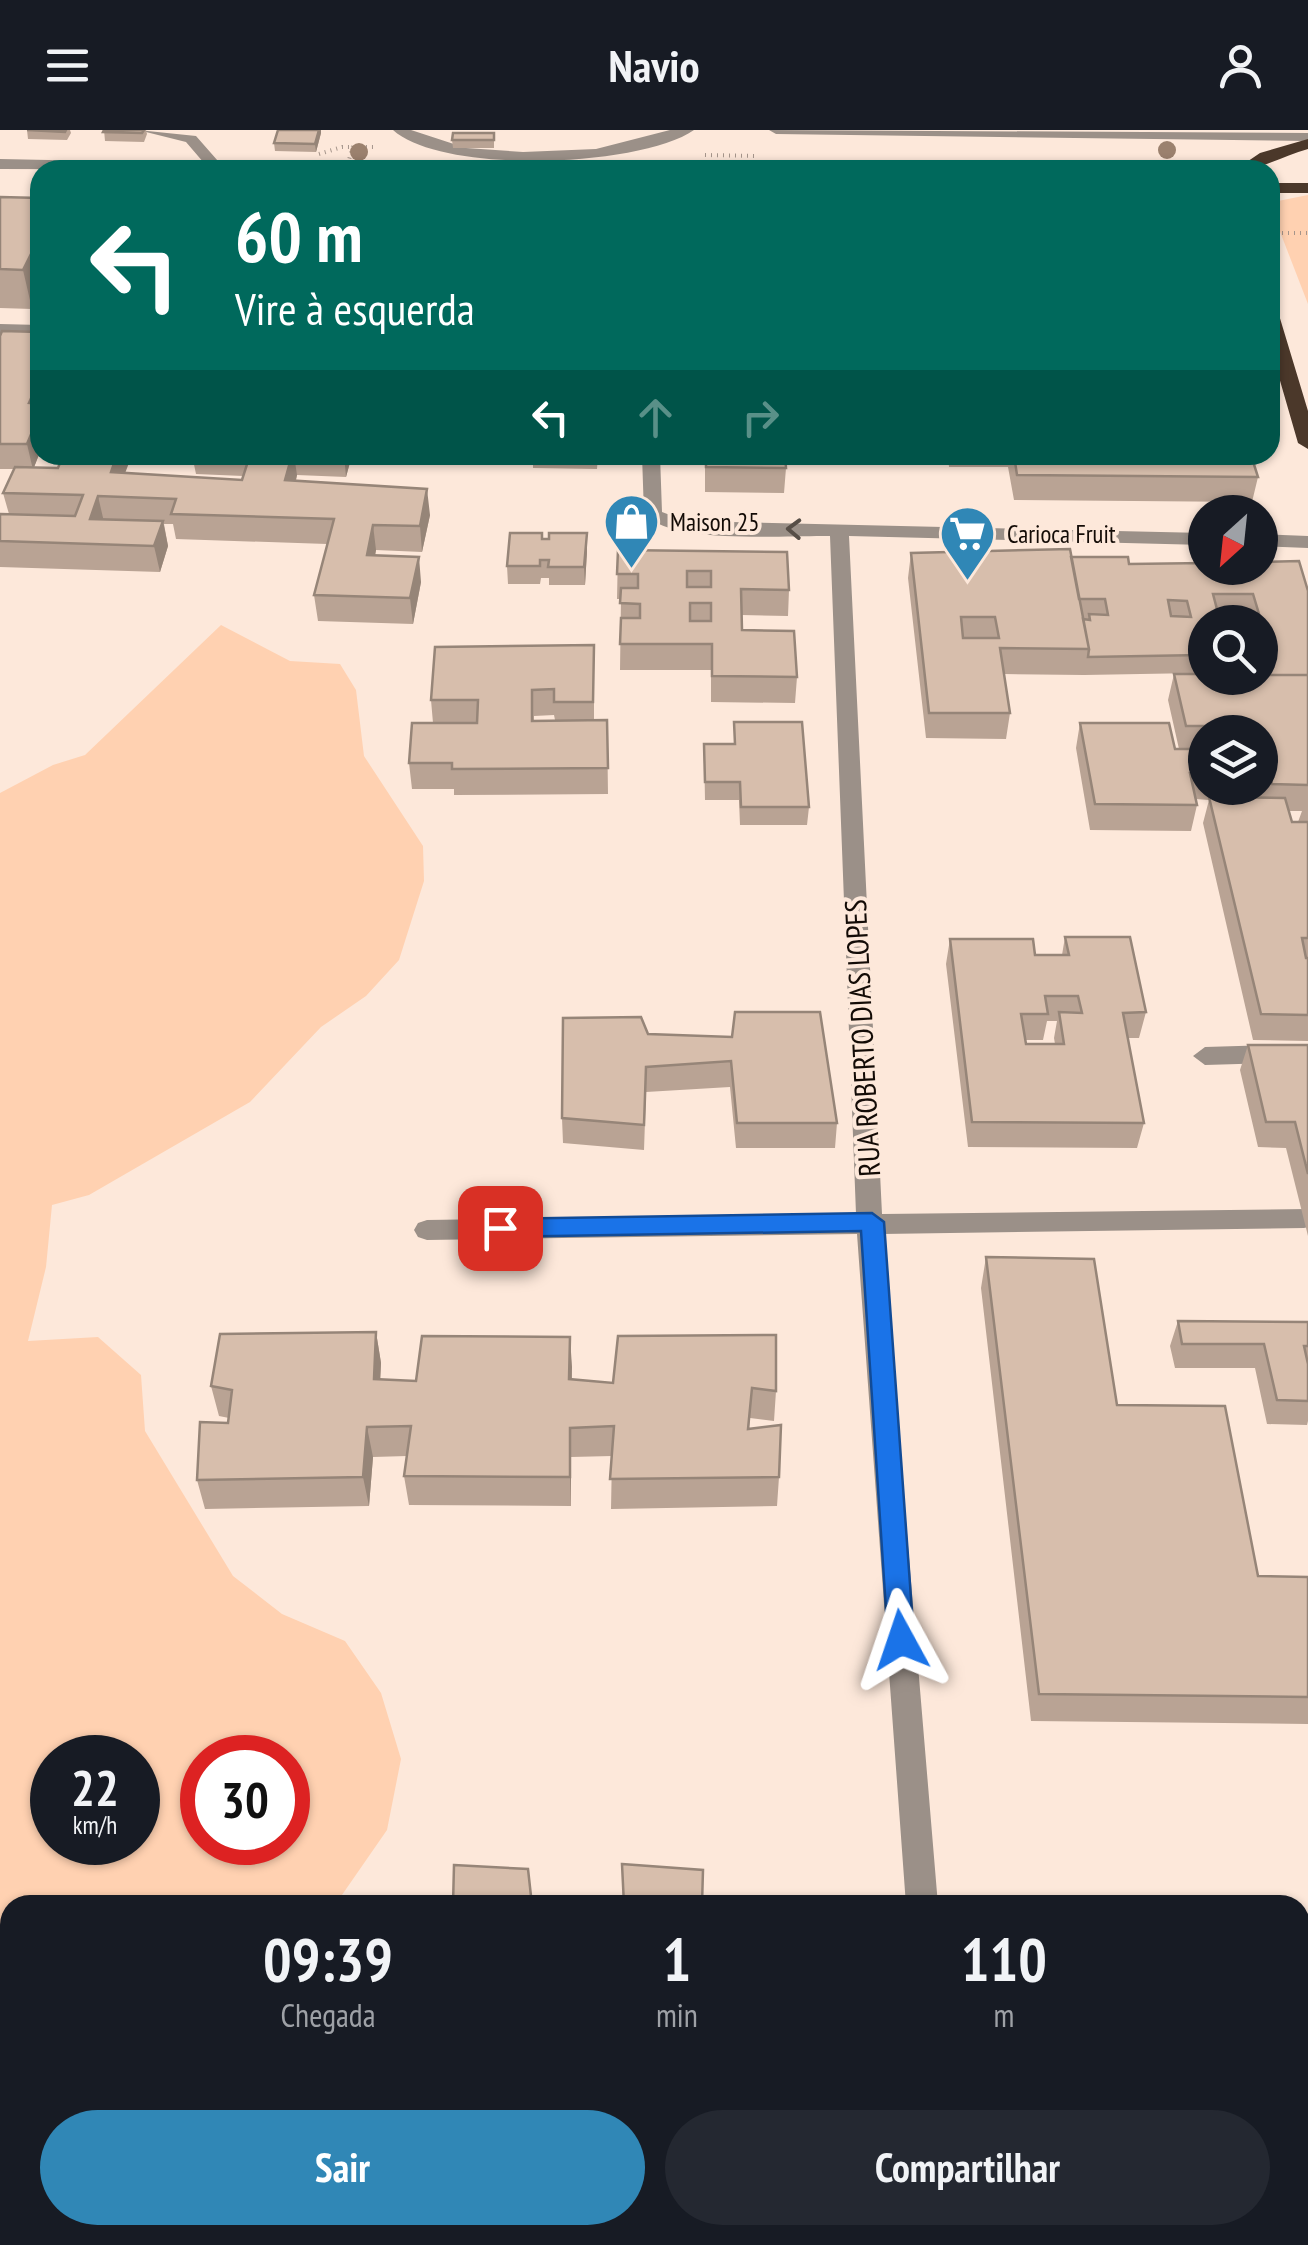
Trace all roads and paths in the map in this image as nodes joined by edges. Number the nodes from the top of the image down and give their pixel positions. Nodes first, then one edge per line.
1 (146, 130) edge
2 (400, 130) edge
3 (686, 130) edge
4 (776, 130) edge
5 (1308, 140) edge
6 (353, 146) dead end
7 (208, 160) edge
8 (349, 160) edge
9 (1260, 160) edge
10 (0, 164) edge
11 (30, 165) edge
12 (1280, 188) edge
13 (1308, 188) edge
14 (1280, 233) edge
15 (1308, 233) edge
16 (0, 329) edge
17 (30, 330) edge
18 (1280, 373) edge
19 (1308, 443) edge
20 (651, 465) edge
21 (839, 530) junction
22 (1188, 539) edge
23 (1278, 541) edge
24 (1308, 542) edge
25 (1308, 1053) edge
26 (1205, 1056) dead end
27 (1304, 1218) dead end
28 (872, 1222) junction
29 (427, 1230) dead end
30 (921, 1895) edge

1 - 7 street
2 - 3 street
4 - 5 street
5 - 9 highway
6 - 8 path
10 - 11 street
12 - 13 highway
14 - 15 path
16 - 17 street
18 - 19 highway
21 -> 20 street
21 - 22 street
21 - 28 street, RUA ROBERTO DIAS LOPES
23 - 24 street
25 - 26 street
27 - 28 street
28 - 29 street
28 - 30 street, RUA ROBERTO DIAS LOPES

